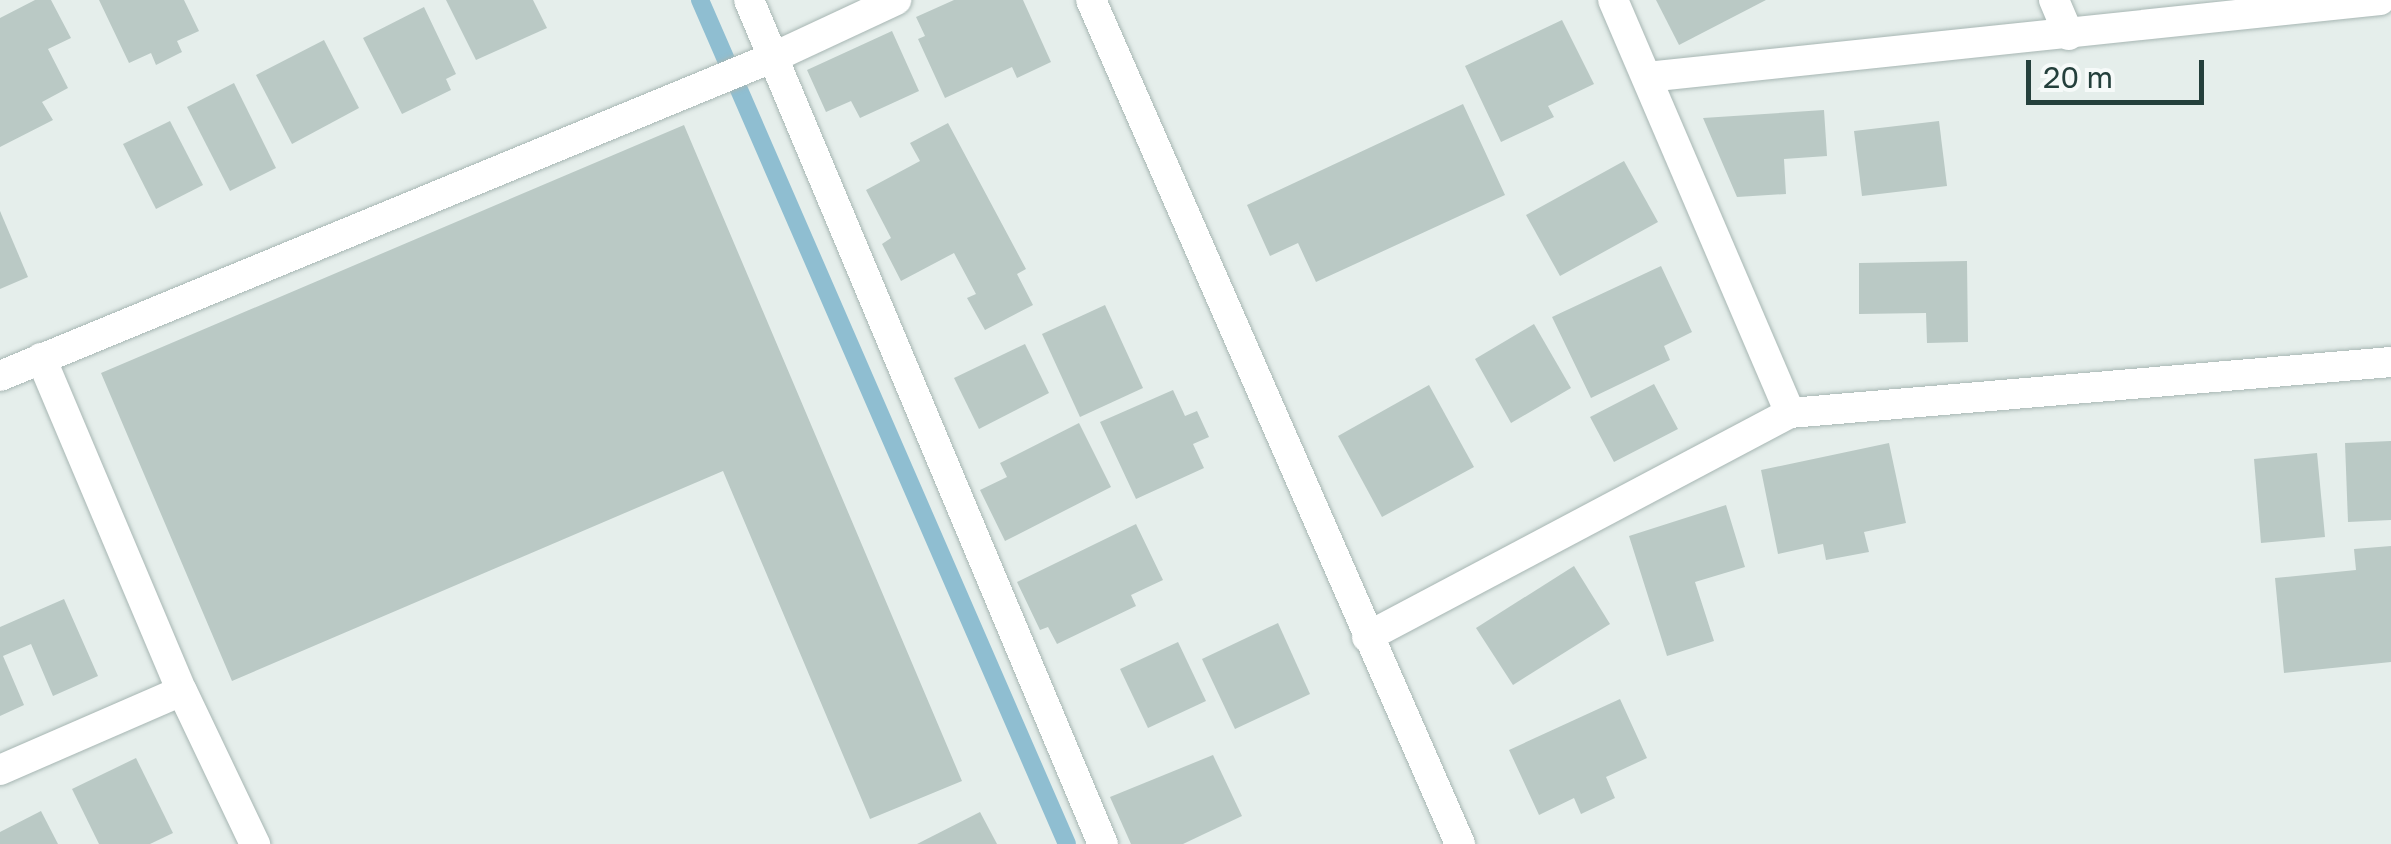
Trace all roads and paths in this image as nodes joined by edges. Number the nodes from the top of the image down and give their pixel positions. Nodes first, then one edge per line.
1 (749, 0) edge
2 (896, 0) edge
3 (1091, 0) edge
4 (1613, 0) edge
5 (2054, 0) edge
6 (2380, 0) edge
7 (2069, 35) junction
8 (774, 57) junction
9 (1647, 78) junction
10 (41, 358) junction
11 (2391, 362) edge
12 (0, 376) edge
13 (1790, 413) junction
14 (1367, 637) junction
15 (182, 692) junction
16 (0, 770) edge
17 (255, 844) edge
18 (1103, 844) edge
19 (1460, 844) edge

1 - 8 street
2 - 8 street
3 - 14 street
4 - 9 street
5 - 7 street
6 - 7 street
7 - 9 street
8 - 10 street
8 - 18 street
9 - 13 street
10 - 12 street
10 - 15 street
11 - 13 street
13 - 14 street
14 - 19 street
15 - 16 street
15 - 17 street

